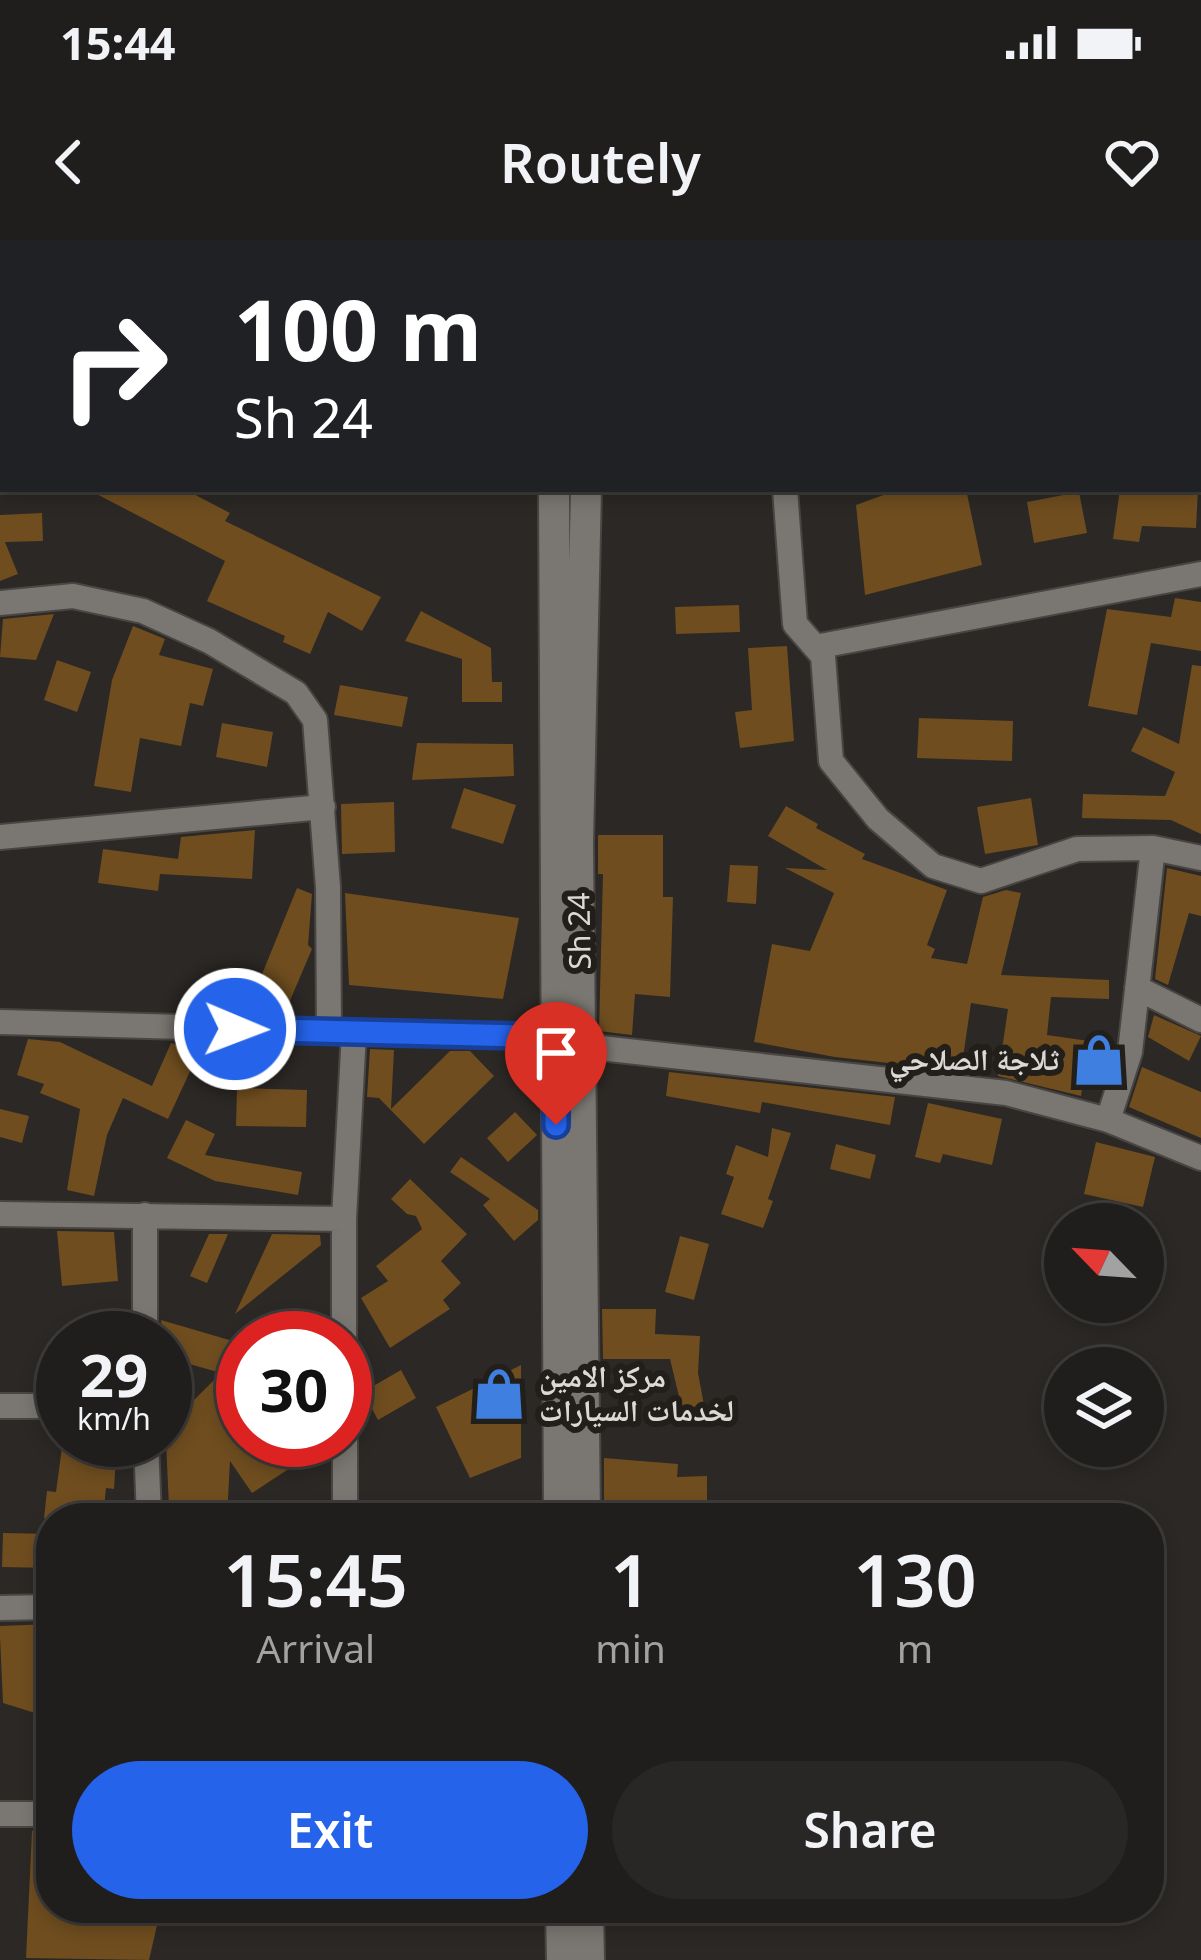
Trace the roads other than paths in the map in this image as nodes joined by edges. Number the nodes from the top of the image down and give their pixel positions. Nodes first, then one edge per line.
1 (554, 492) edge
2 (586, 492) edge
3 (790, 492) edge
4 (1201, 574) edge
5 (0, 604) edge
6 (815, 647) junction
7 (323, 807) junction
8 (0, 837) edge
9 (1153, 848) junction
10 (1201, 858) edge
11 (1137, 988) junction
12 (1201, 1020) edge
13 (0, 1022) edge
14 (341, 1031) junction
15 (569, 1041) junction
16 (1108, 1120) junction
17 (1201, 1158) edge
18 (0, 1214) edge
19 (145, 1215) junction
20 (344, 1219) junction
21 (145, 1311) edge
22 (344, 1311) edge
23 (0, 1406) edge
24 (36, 1406) edge
25 (147, 1467) edge
26 (344, 1467) edge
27 (148, 1503) edge
28 (345, 1503) edge
29 (559, 1503) edge
30 (584, 1503) edge
31 (36, 1607) edge
32 (0, 1608) edge
33 (0, 1814) edge
34 (36, 1814) edge
35 (561, 1923) edge
36 (588, 1923) edge
37 (562, 1960) edge
38 (589, 1960) edge

1 - 15 street, Sh 24
2 - 15 street, Sh 24
3 - 6 street
4 - 6 street
5 - 7 street
6 - 9 street
7 - 8 street
7 - 14 street
9 - 10 street
9 - 11 street
11 - 12 street
11 - 16 street
13 - 14 street
14 - 15 street
14 - 20 street
15 - 16 street
15 - 29 street, Sh 24
15 - 30 street, Sh 24
16 - 17 street
18 - 19 street
19 - 20 street
19 - 21 street
20 - 22 street
23 - 24 street
25 - 27 street
26 - 28 street
31 - 32 street
33 - 34 street
35 - 37 street
36 - 38 street

